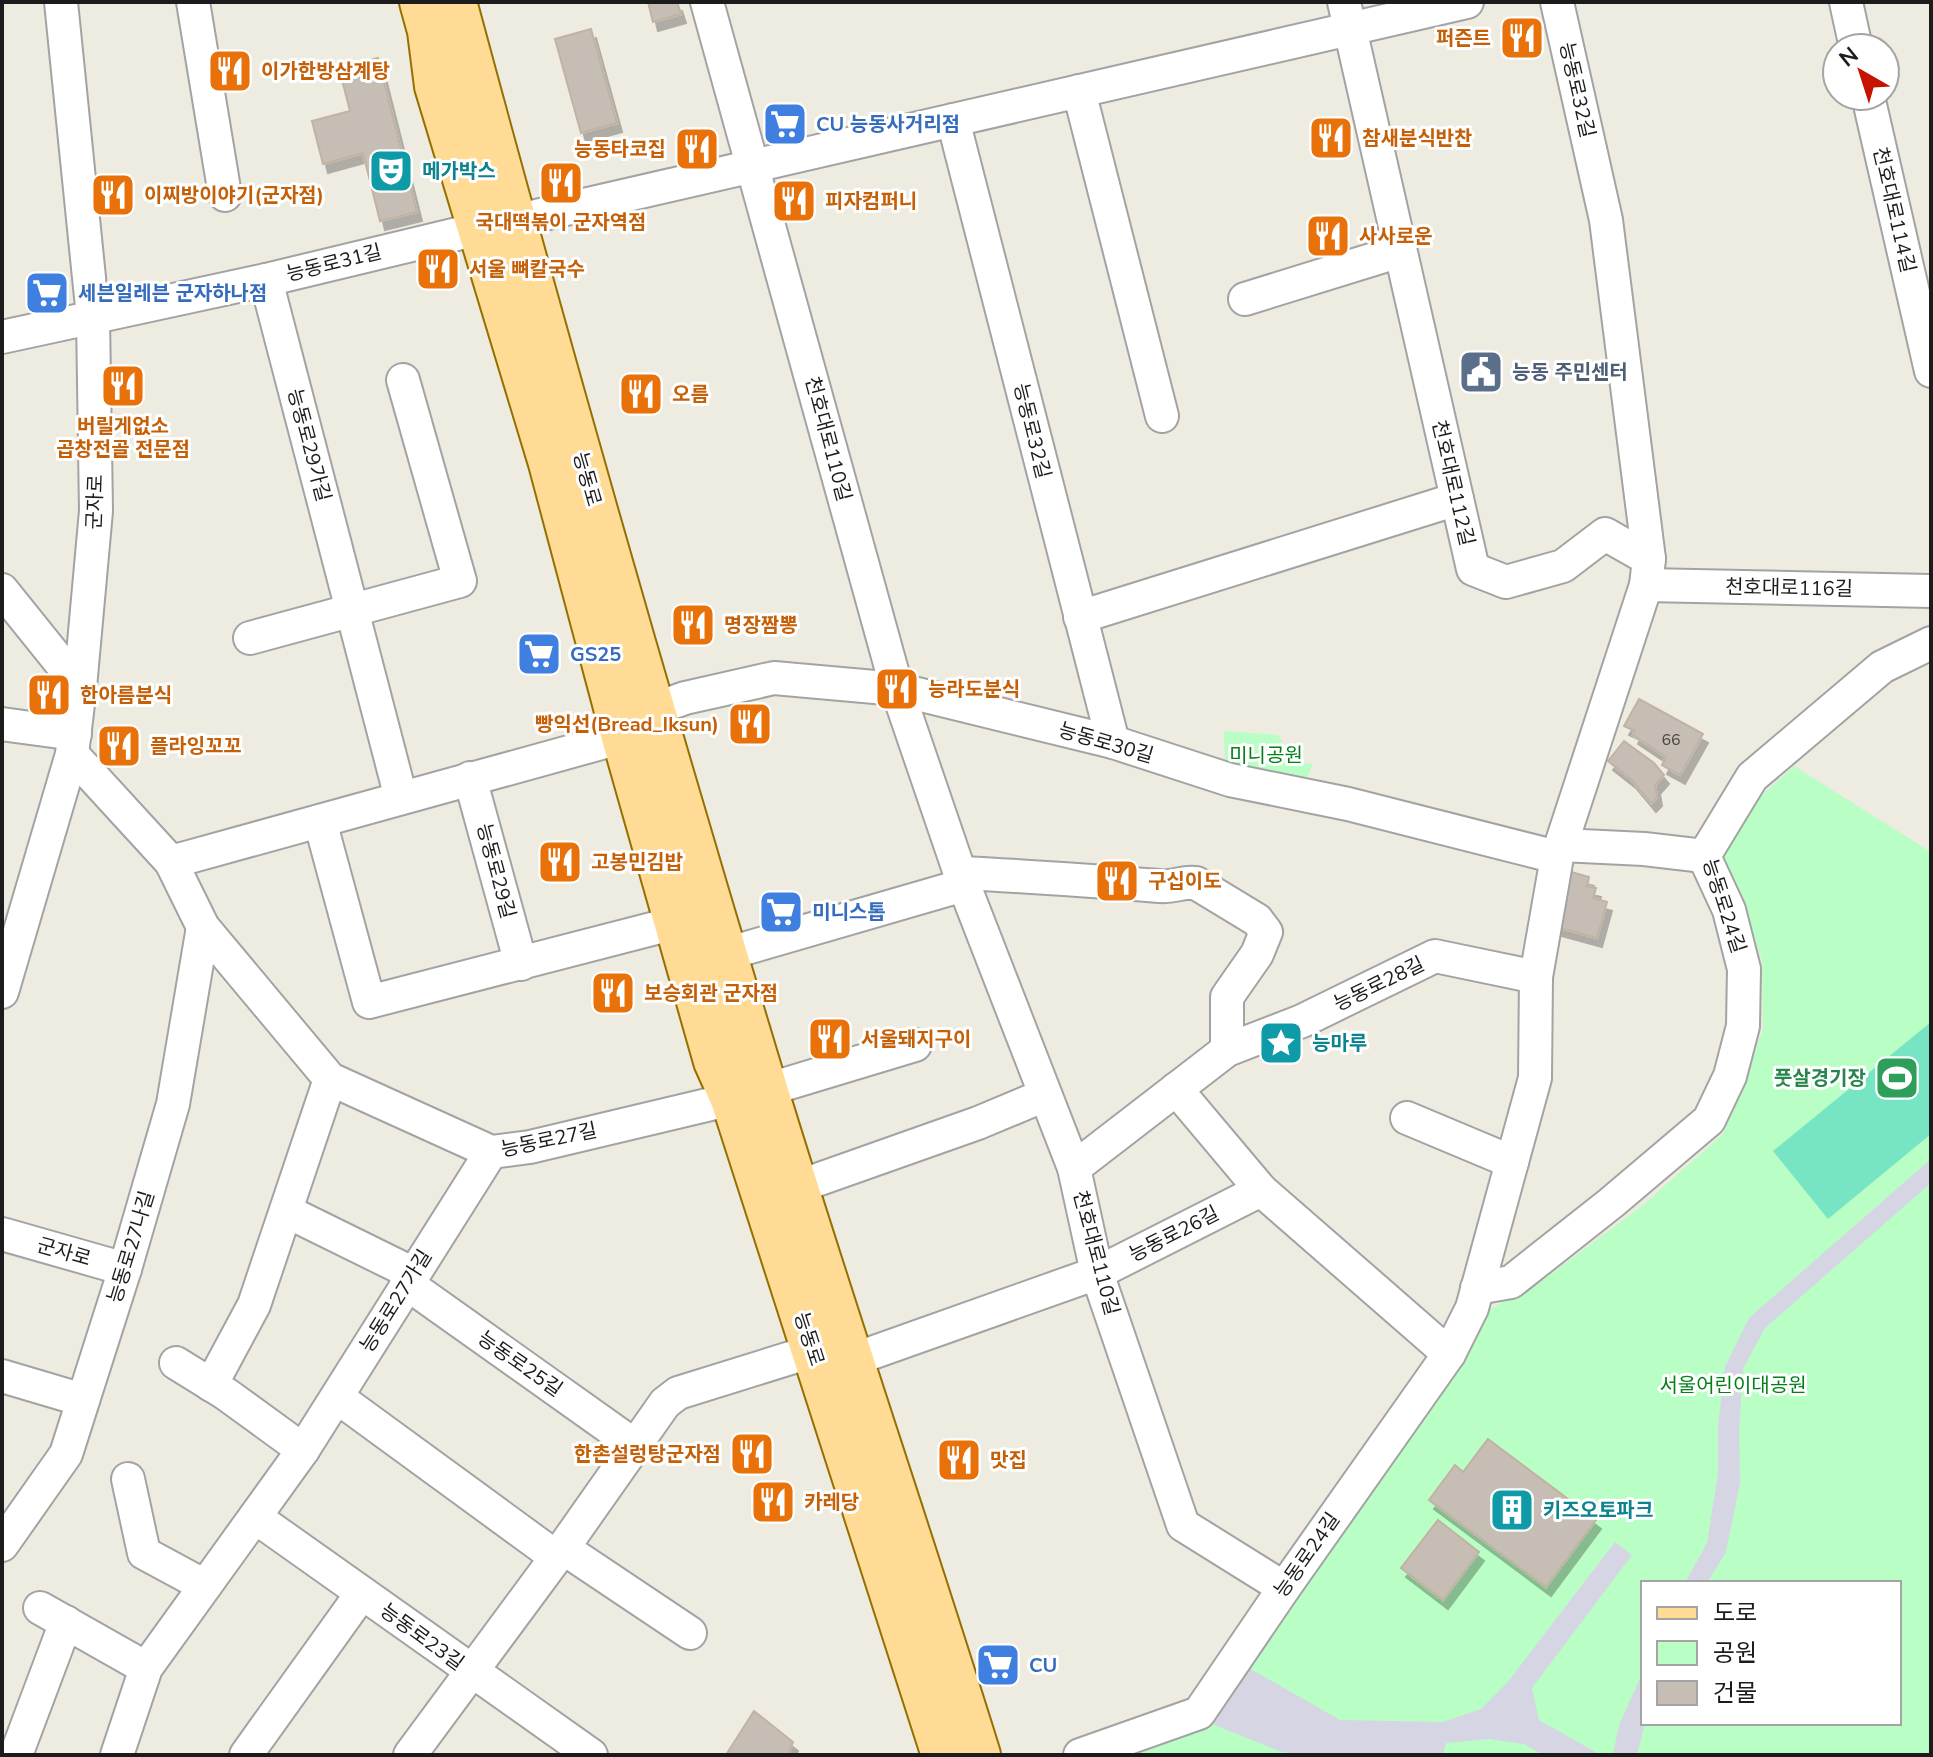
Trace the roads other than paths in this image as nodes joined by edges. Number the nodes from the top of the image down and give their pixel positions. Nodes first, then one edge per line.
1 (61, 2) edge
2 (193, 2) edge
3 (421, 2) edge
4 (455, 2) edge
5 (707, 2) edge
6 (1467, 2) edge
7 (1557, 2) edge
8 (1846, 2) edge
9 (1347, 15) edge
10 (1853, 32) edge
11 (1079, 91) junction
12 (1872, 112) edge
13 (953, 120) junction
14 (752, 166) junction
15 (225, 195) dead end
16 (496, 225) junction
17 (1400, 251) junction
18 (266, 280) junction
19 (1245, 299) dead end
20 (93, 317) junction
21 (2, 337) edge
22 (1931, 371) edge
23 (403, 380) dead end
24 (1162, 416) dead end
25 (1457, 499) junction
26 (1648, 572) junction
27 (2, 590) edge
28 (1931, 591) edge
29 (352, 610) junction
30 (1080, 617) junction
31 (250, 638) dead end
32 (1931, 643) edge
33 (80, 687) junction
34 (897, 689) junction
35 (638, 723) junction
36 (2, 724) edge
37 (1113, 742) junction
38 (73, 744) junction
39 (470, 778) junction
40 (401, 798) junction
41 (320, 821) junction
42 (1559, 851) junction
43 (1704, 856) junction
44 (171, 862) junction
45 (962, 879) junction
46 (675, 923) junction
47 (203, 927) junction
48 (726, 954) junction
49 (521, 964) junction
50 (1536, 977) junction
51 (2, 992) edge
52 (915, 1045) dead end
53 (1227, 1050) junction
54 (330, 1079) junction
55 (1176, 1089) junction
56 (749, 1095) junction
57 (1045, 1095) junction
58 (1407, 1118) dead end
59 (491, 1152) junction
60 (1512, 1162) junction
61 (1074, 1168) junction
62 (797, 1187) junction
63 (1261, 1190) junction
64 (286, 1211) junction
65 (2, 1234) edge
66 (125, 1269) junction
67 (1097, 1273) junction
68 (409, 1278) junction
69 (1477, 1288) junction
70 (1449, 1354) junction
71 (832, 1355) junction
72 (176, 1363) dead end
73 (2, 1376) edge
74 (211, 1385) junction
75 (337, 1397) junction
76 (83, 1400) junction
77 (634, 1445) junction
78 (303, 1450) junction
79 (128, 1479) dead end
80 (255, 1517) junction
81 (2, 1545) edge
82 (560, 1553) junction
83 (205, 1586) junction
84 (1284, 1588) junction
85 (362, 1593) junction
86 (690, 1633) dead end
87 (146, 1668) junction
88 (471, 1672) junction
89 (16, 1755) edge
90 (117, 1755) edge
91 (246, 1755) edge
92 (410, 1755) edge
93 (591, 1755) edge
94 (943, 1755) edge
95 (979, 1755) edge
96 (1080, 1755) edge

1 - 20 street, 군자로
2 - 15 street
3 - 16 main road, 능동로
4 - 16 main road, 능동로
5 - 14 street, 천호대로110길
6 - 9 street
7 - 26 street, 능동로32길
8 - 10 street
9 - 11 street
9 - 17 street, 천호대로112길
11 - 13 street
11 - 24 street
12 - 22 street, 천호대로114길
13 - 14 street
13 - 30 street, 능동로32길
14 - 16 street
14 - 34 street, 천호대로110길
16 - 18 street, 능동로31길
16 - 35 main road, 능동로
17 - 19 street
17 - 25 street, 천호대로112길
18 - 20 street, 능동로31길
18 - 29 street, 능동로29가길
20 - 21 street, 능동로31길
20 - 33 street, 군자로
23 - 29 street
25 - 26 street, 천호대로112길
25 - 30 street
26 - 28 street, 천호대로116길
26 - 42 street, 능동로24길
27 - 33 street
29 - 31 street
29 - 40 street, 능동로29가길
30 - 37 street, 능동로32길
32 - 43 street, 능동로24길
33 - 38 street, 군자로
34 - 35 street, 능동로30길
34 - 37 street, 능동로30길
34 - 45 street, 천호대로110길
35 - 39 street
35 - 46 main road, 능동로
35 - 48 main road, 능동로
36 - 38 street
37 - 42 street, 능동로30길
38 - 44 street, 능동로27길
38 - 51 street, 군자로
39 - 40 street
39 - 49 street, 능동로29길
40 - 41 street
41 - 44 street
41 - 49 street
42 - 43 street, 능동로30길
42 - 50 street, 능동로24길
43 - 69 street, 능동로24길
44 - 47 street, 능동로27길
45 - 48 street
45 - 53 street
45 - 57 street, 천호대로110길
46 - 49 street
46 - 56 main road, 능동로
47 - 54 street, 능동로27길
47 - 66 street, 능동로27나길
48 - 56 main road, 능동로
50 - 53 street, 능동로28길
50 - 60 street, 능동로24길
52 - 56 street
53 - 55 street, 능동로28길
54 - 59 street, 능동로27길
54 - 64 street
55 - 61 street, 능동로28길
55 - 63 street
56 - 59 street, 능동로27길
56 - 62 main road, 능동로
56 - 71 main road, 능동로
57 - 61 street, 천호대로110길
57 - 62 street
58 - 60 street
59 - 68 street, 능동로27가길
60 - 69 street, 능동로24길
61 - 67 street, 천호대로110길
62 - 71 main road, 능동로
63 - 67 street, 능동로26길
63 - 70 street
64 - 68 street
64 - 74 street
65 - 66 street, 군자로
66 - 76 street, 능동로27나길
67 - 71 street, 능동로26길
67 - 84 street, 천호대로110길
68 - 75 street, 능동로27가길
68 - 77 street, 능동로25길
69 - 70 street, 능동로24길
70 - 84 street, 능동로24길
71 - 77 street
71 - 94 main road, 능동로
71 - 95 main road, 능동로
72 - 74 street
73 - 76 street
74 - 78 street
75 - 78 street, 능동로27가길
75 - 82 street
76 - 81 street, 능동로27나길
77 - 82 street
78 - 80 street, 능동로27가길
79 - 83 street
80 - 83 street, 능동로27가길
80 - 85 street, 능동로23길
82 - 86 street
82 - 88 street
83 - 87 street, 능동로27가길
84 - 96 street, 능동로24길
85 - 88 street, 능동로23길
85 - 91 street
87 - 89 street
87 - 90 street, 능동로27가길
88 - 92 street
88 - 93 street, 능동로23길

